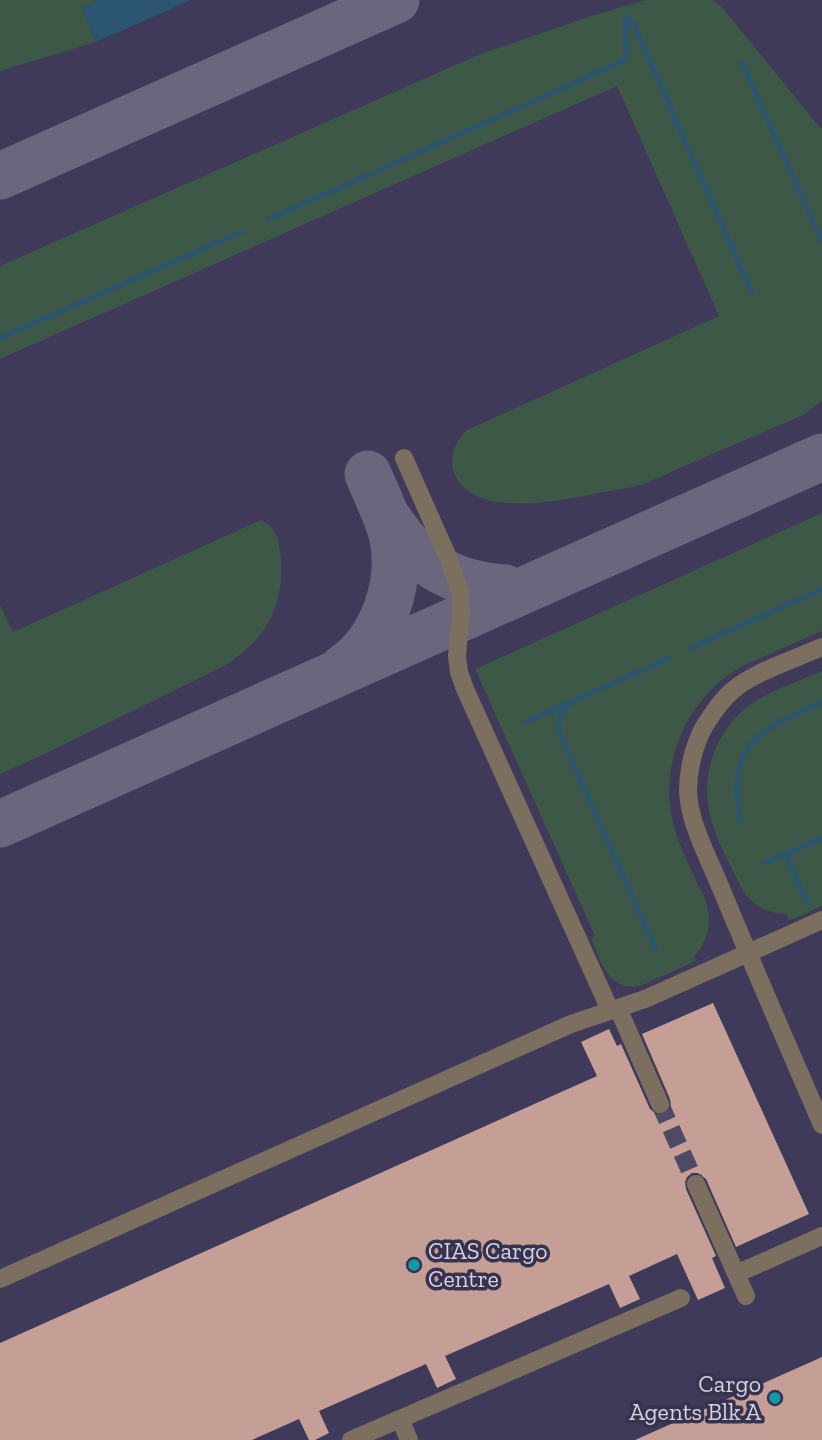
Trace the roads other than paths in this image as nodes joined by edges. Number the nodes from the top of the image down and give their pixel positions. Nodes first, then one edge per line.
1 (404, 458) dead end
2 (822, 647) edge
3 (822, 920) edge
4 (747, 954) junction
5 (614, 1009) junction
6 (660, 1104) tunnel mouth
7 (822, 1125) edge
8 (696, 1184) tunnel mouth
9 (822, 1236) edge
10 (736, 1274) junction
11 (0, 1279) edge
12 (746, 1296) dead end
13 (681, 1298) dead end
14 (400, 1419) junction
15 (351, 1440) edge
16 (410, 1440) edge

1 - 5 lane
2 - 4 lane
3 - 4 lane
4 - 5 lane
4 - 7 lane
5 - 6 lane
5 - 11 lane
8 - 10 lane
9 - 10 lane
10 - 12 lane
13 - 14 lane
14 - 15 lane
14 - 16 lane

